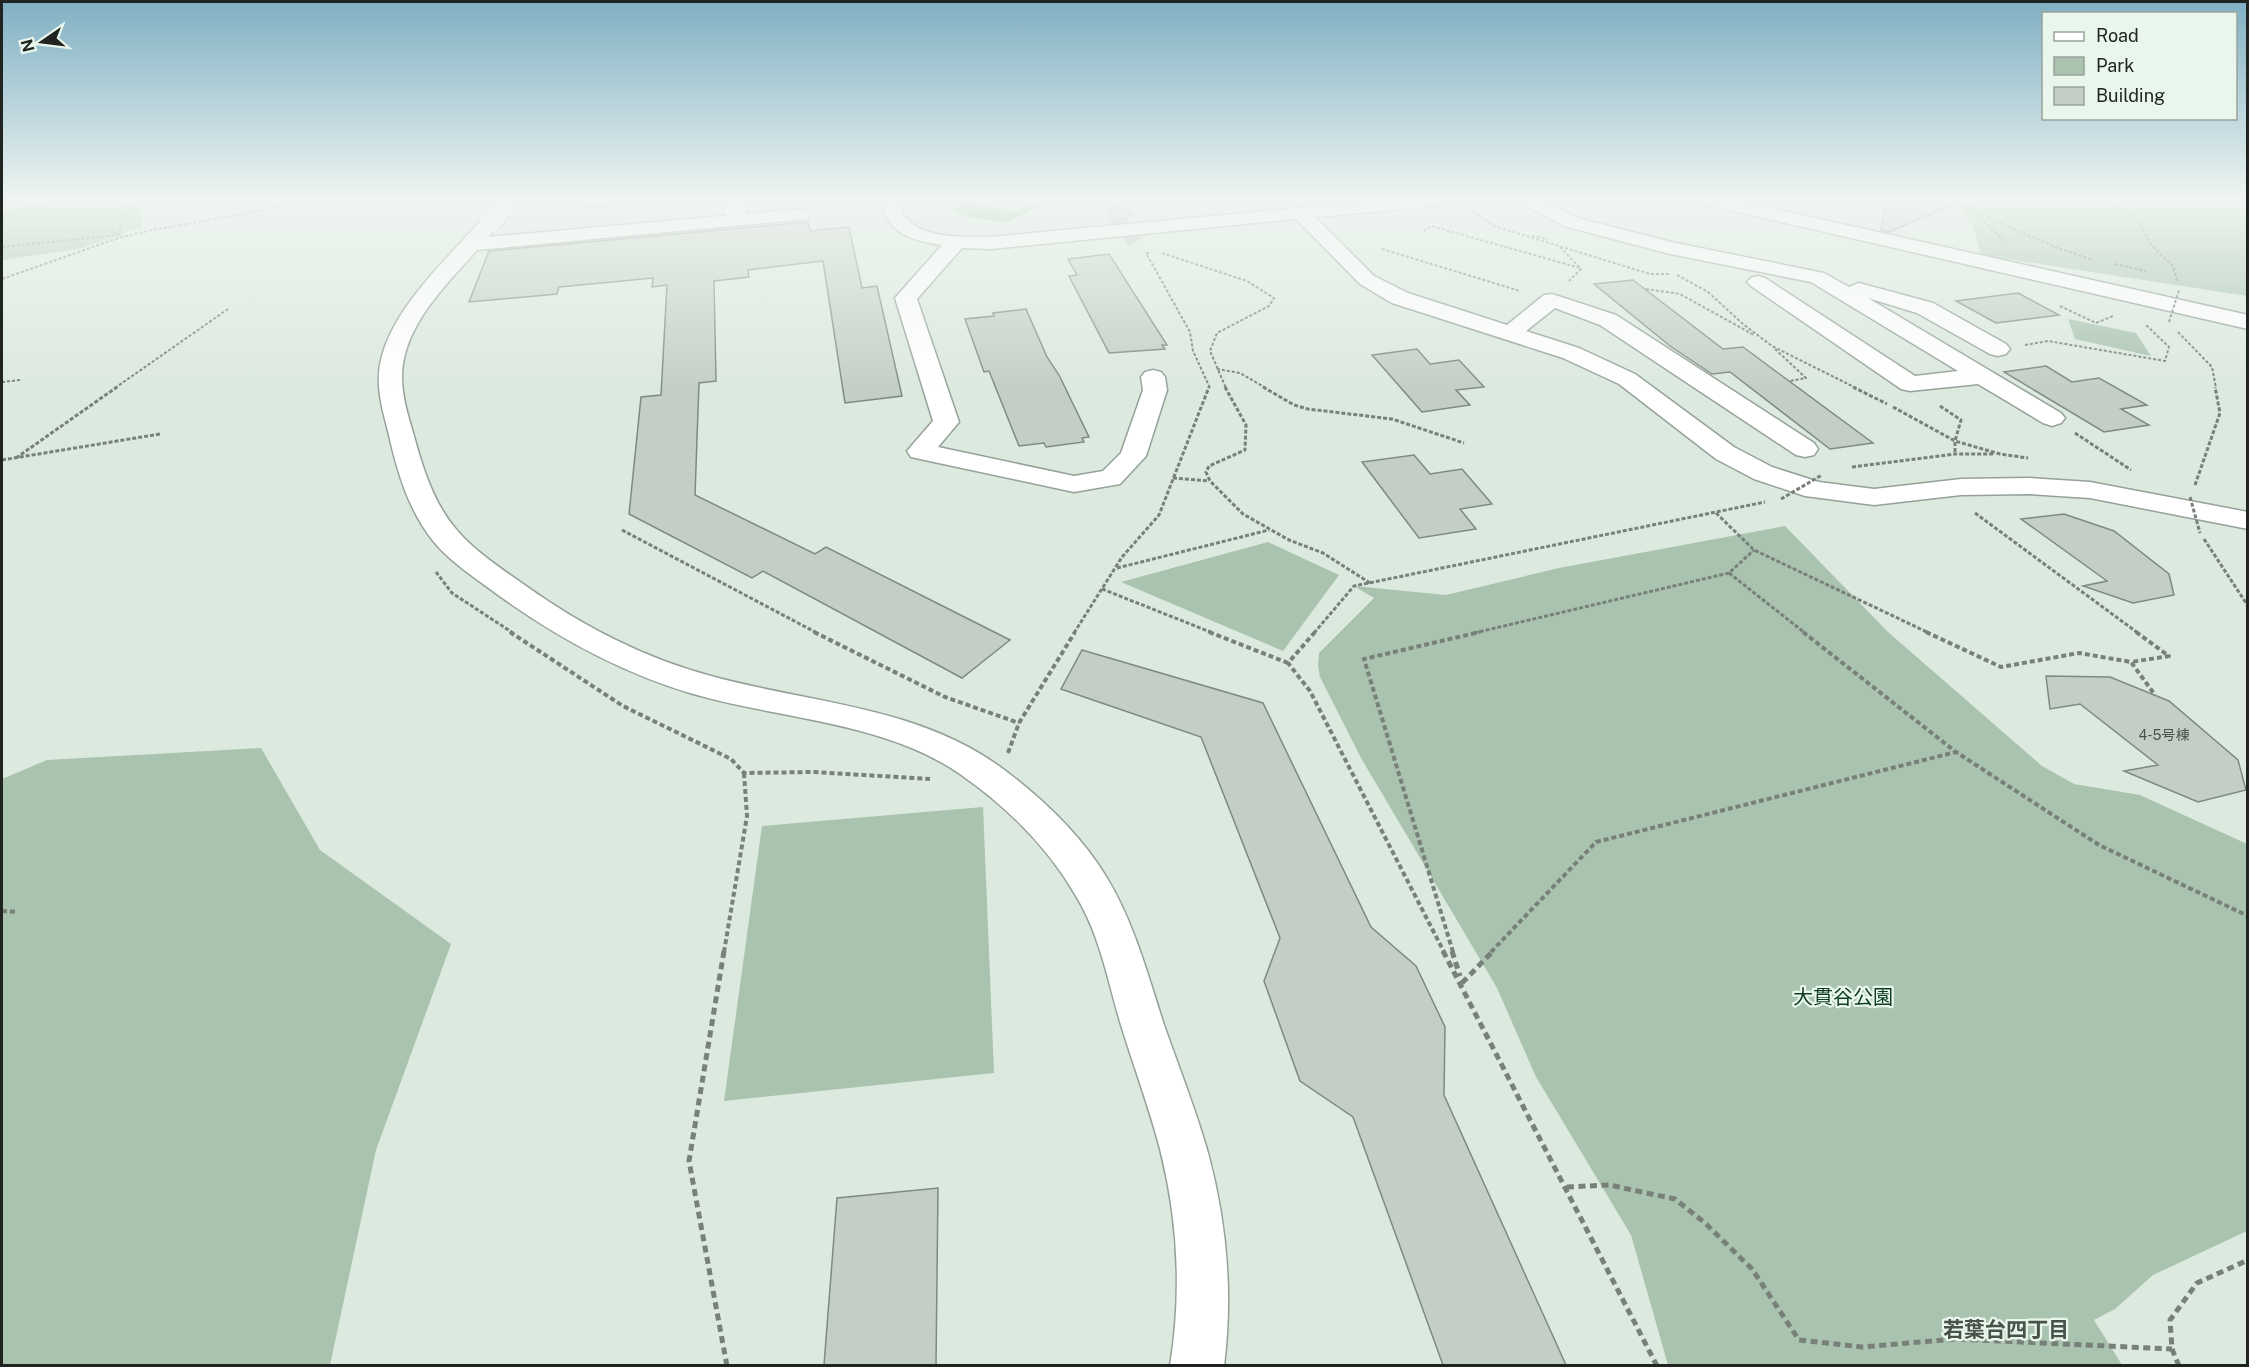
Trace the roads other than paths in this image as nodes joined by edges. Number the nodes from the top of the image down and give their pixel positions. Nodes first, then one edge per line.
1 (455, 264) edge
2 (937, 264) edge
3 (1351, 264) edge
4 (1750, 264) edge
5 (1992, 264) edge
6 (1817, 277) junction
7 (1758, 282) dead end
8 (2247, 322) edge
9 (1509, 334) junction
10 (1998, 349) road end
11 (1981, 376) junction
12 (1153, 377) dead end
13 (2052, 418) road end
14 (1805, 449) dead end
15 (2247, 521) edge
16 (1197, 1365) edge

1 - 16 street
2 - 12 street
3 - 9 street
4 - 6 street
5 - 8 street
6 - 10 street
6 - 11 street
7 - 11 street
9 - 14 street
9 - 15 street
11 - 13 street

